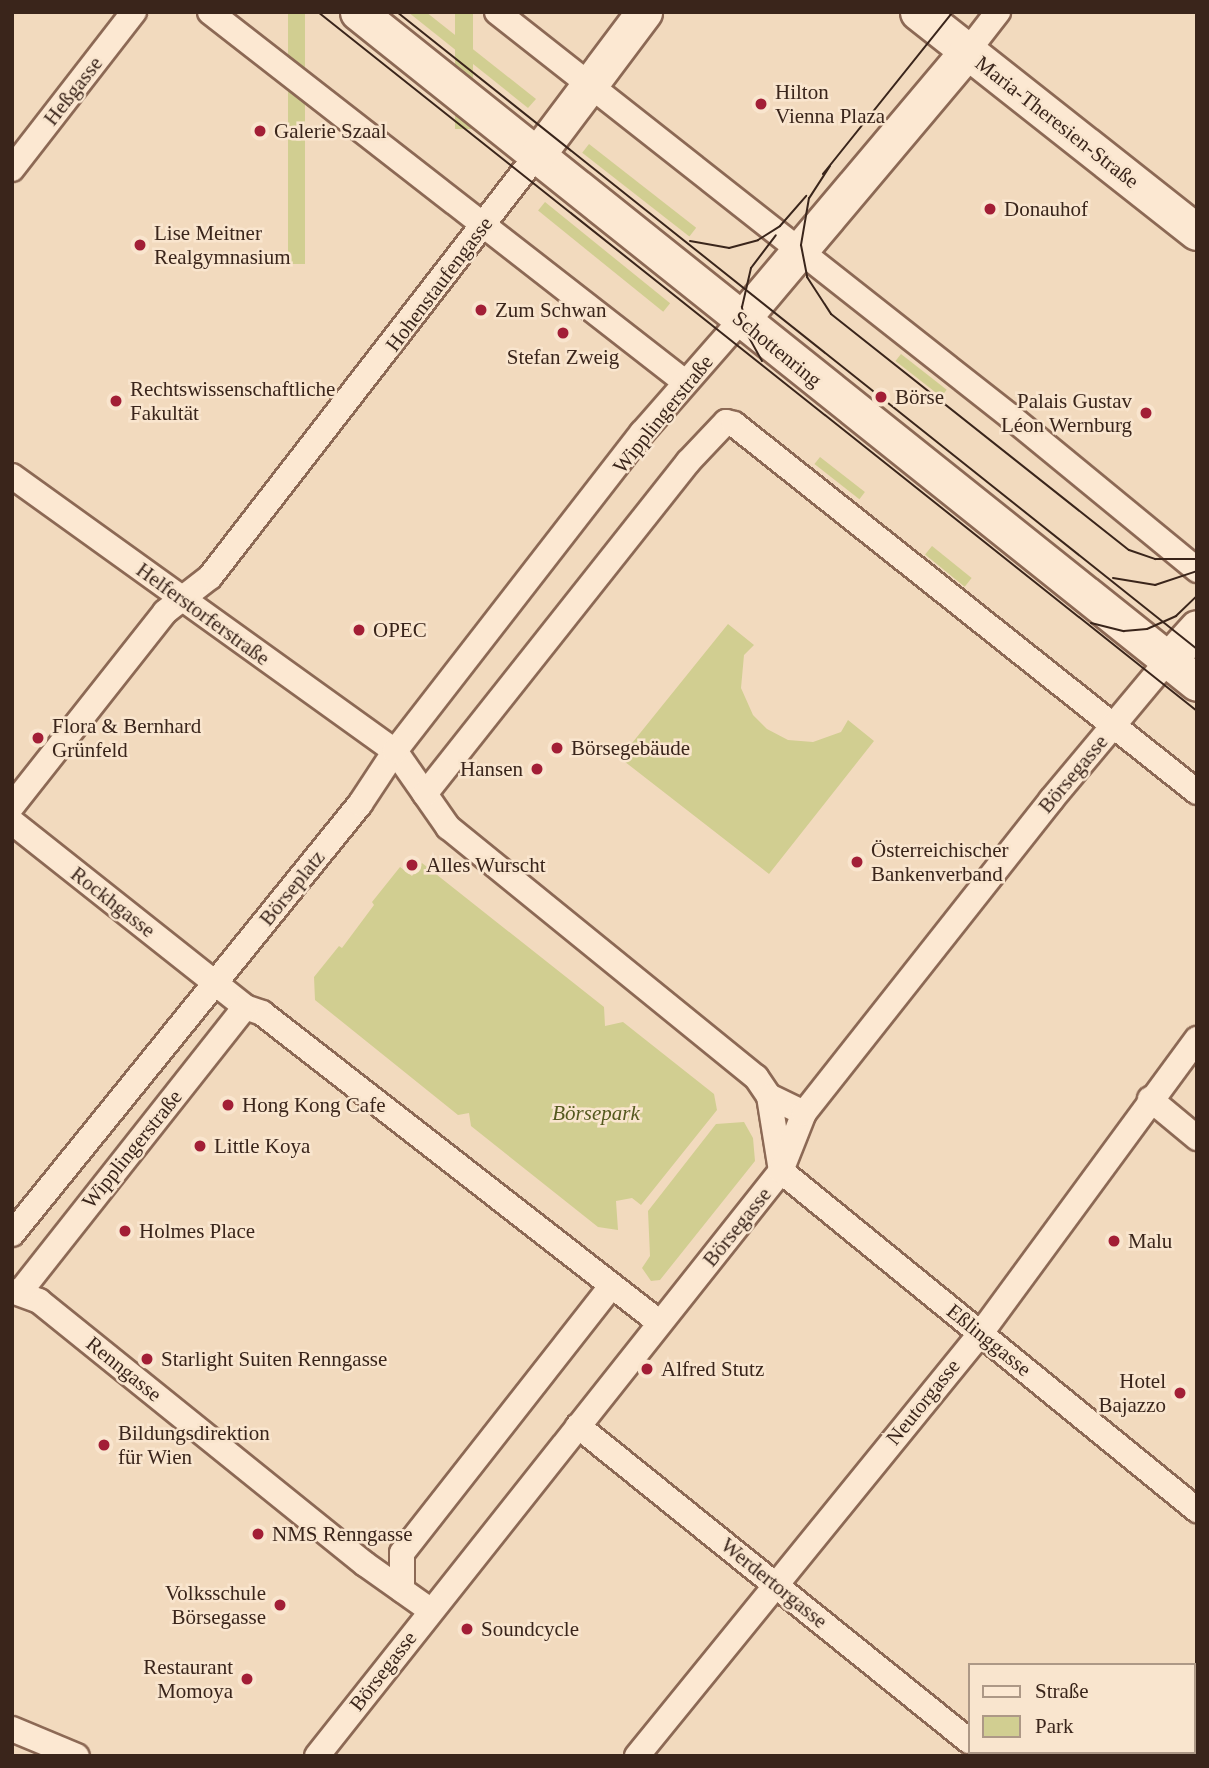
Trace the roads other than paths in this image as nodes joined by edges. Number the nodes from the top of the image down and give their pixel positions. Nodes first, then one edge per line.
1 (134, 12) edge
2 (210, 12) edge
3 (358, 12) edge
4 (497, 12) edge
5 (644, 12) edge
6 (918, 12) edge
7 (998, 12) edge
8 (967, 52) junction
9 (587, 85) junction
10 (536, 156) junction
11 (12, 169) edge
12 (484, 225) junction
13 (1197, 232) edge
14 (799, 254) junction
15 (741, 320) junction
16 (685, 382) junction
17 (12, 476) edge
18 (1197, 570) edge
19 (182, 598) junction
20 (1197, 628) edge
21 (1168, 660) junction
22 (1197, 683) edge
23 (1115, 724) junction
24 (395, 751) junction
25 (1197, 792) edge
26 (425, 794) junction
27 (12, 806) edge
28 (12, 821) edge
29 (214, 981) junction
30 (245, 1007) junction
31 (1197, 1039) edge
32 (769, 1096) junction
33 (1150, 1099) junction
34 (804, 1114) junction
35 (1197, 1138) edge
36 (781, 1171) junction
37 (12, 1234) edge
38 (612, 1285) junction
39 (16, 1291) edge
40 (660, 1323) junction
41 (981, 1333) junction
42 (578, 1426) junction
43 (1197, 1510) edge
44 (774, 1584) junction
45 (402, 1590) junction
46 (430, 1610) junction
47 (12, 1729) edge
48 (968, 1740) edge
49 (77, 1756) edge
50 (317, 1756) edge
51 (637, 1756) edge

1 - 11 street, Heßgasse
2 - 12 street
3 - 10 main road, Schottenring
4 - 9 street
5 - 9 main road, Hohenstaufengasse
6 - 8 main road, Maria-Theresien-Straße
7 - 8 street
8 - 13 main road, Maria-Theresien-Straße
8 - 14 main road, Wipplingerstraße
9 - 10 main road, Hohenstaufengasse
9 - 14 street
10 - 12 street, Hohenstaufengasse
10 - 15 main road, Schottenring
12 - 16 street
12 - 19 street, Hohenstaufengasse
14 - 15 main road, Wipplingerstraße
14 - 18 street
15 - 16 street, Wipplingerstraße
15 - 21 main road, Schottenring
16 - 24 street, Wipplingerstraße
17 - 19 street, Helferstorferstraße
19 - 24 street, Helferstorferstraße
19 - 27 street, Hohenstaufengasse
20 - 21 main road, Börsegasse
21 - 22 main road, Schottenring
21 - 23 street, Börsegasse
23 - 25 street
23 - 26 street
23 - 34 street, Börsegasse
24 - 26 street
24 - 29 street, Börseplatz
26 - 32 street
28 - 29 street, Rockhgasse
29 - 30 street
29 - 37 street, Wipplingerstraße
30 - 38 street
30 - 39 street, Wipplingerstraße
31 - 33 street, Neutorgasse
32 - 34 street
32 - 36 street
33 - 35 street
33 - 41 street, Neutorgasse
34 - 36 street, Börsegasse
36 - 40 street, Börsegasse
36 - 41 street, Eßlinggasse
38 - 40 street
38 - 45 street, Börsegasse
39 - 45 street, Renngasse
40 - 42 street, Börsegasse
41 - 43 street, Eßlinggasse
41 - 44 street, Neutorgasse
42 - 44 street, Werdertorgasse
42 - 46 street, Börsegasse
44 - 48 street, Werdertorgasse
44 - 51 street, Neutorgasse
45 - 46 street, Renngasse
46 - 50 street, Börsegasse
47 - 49 street

